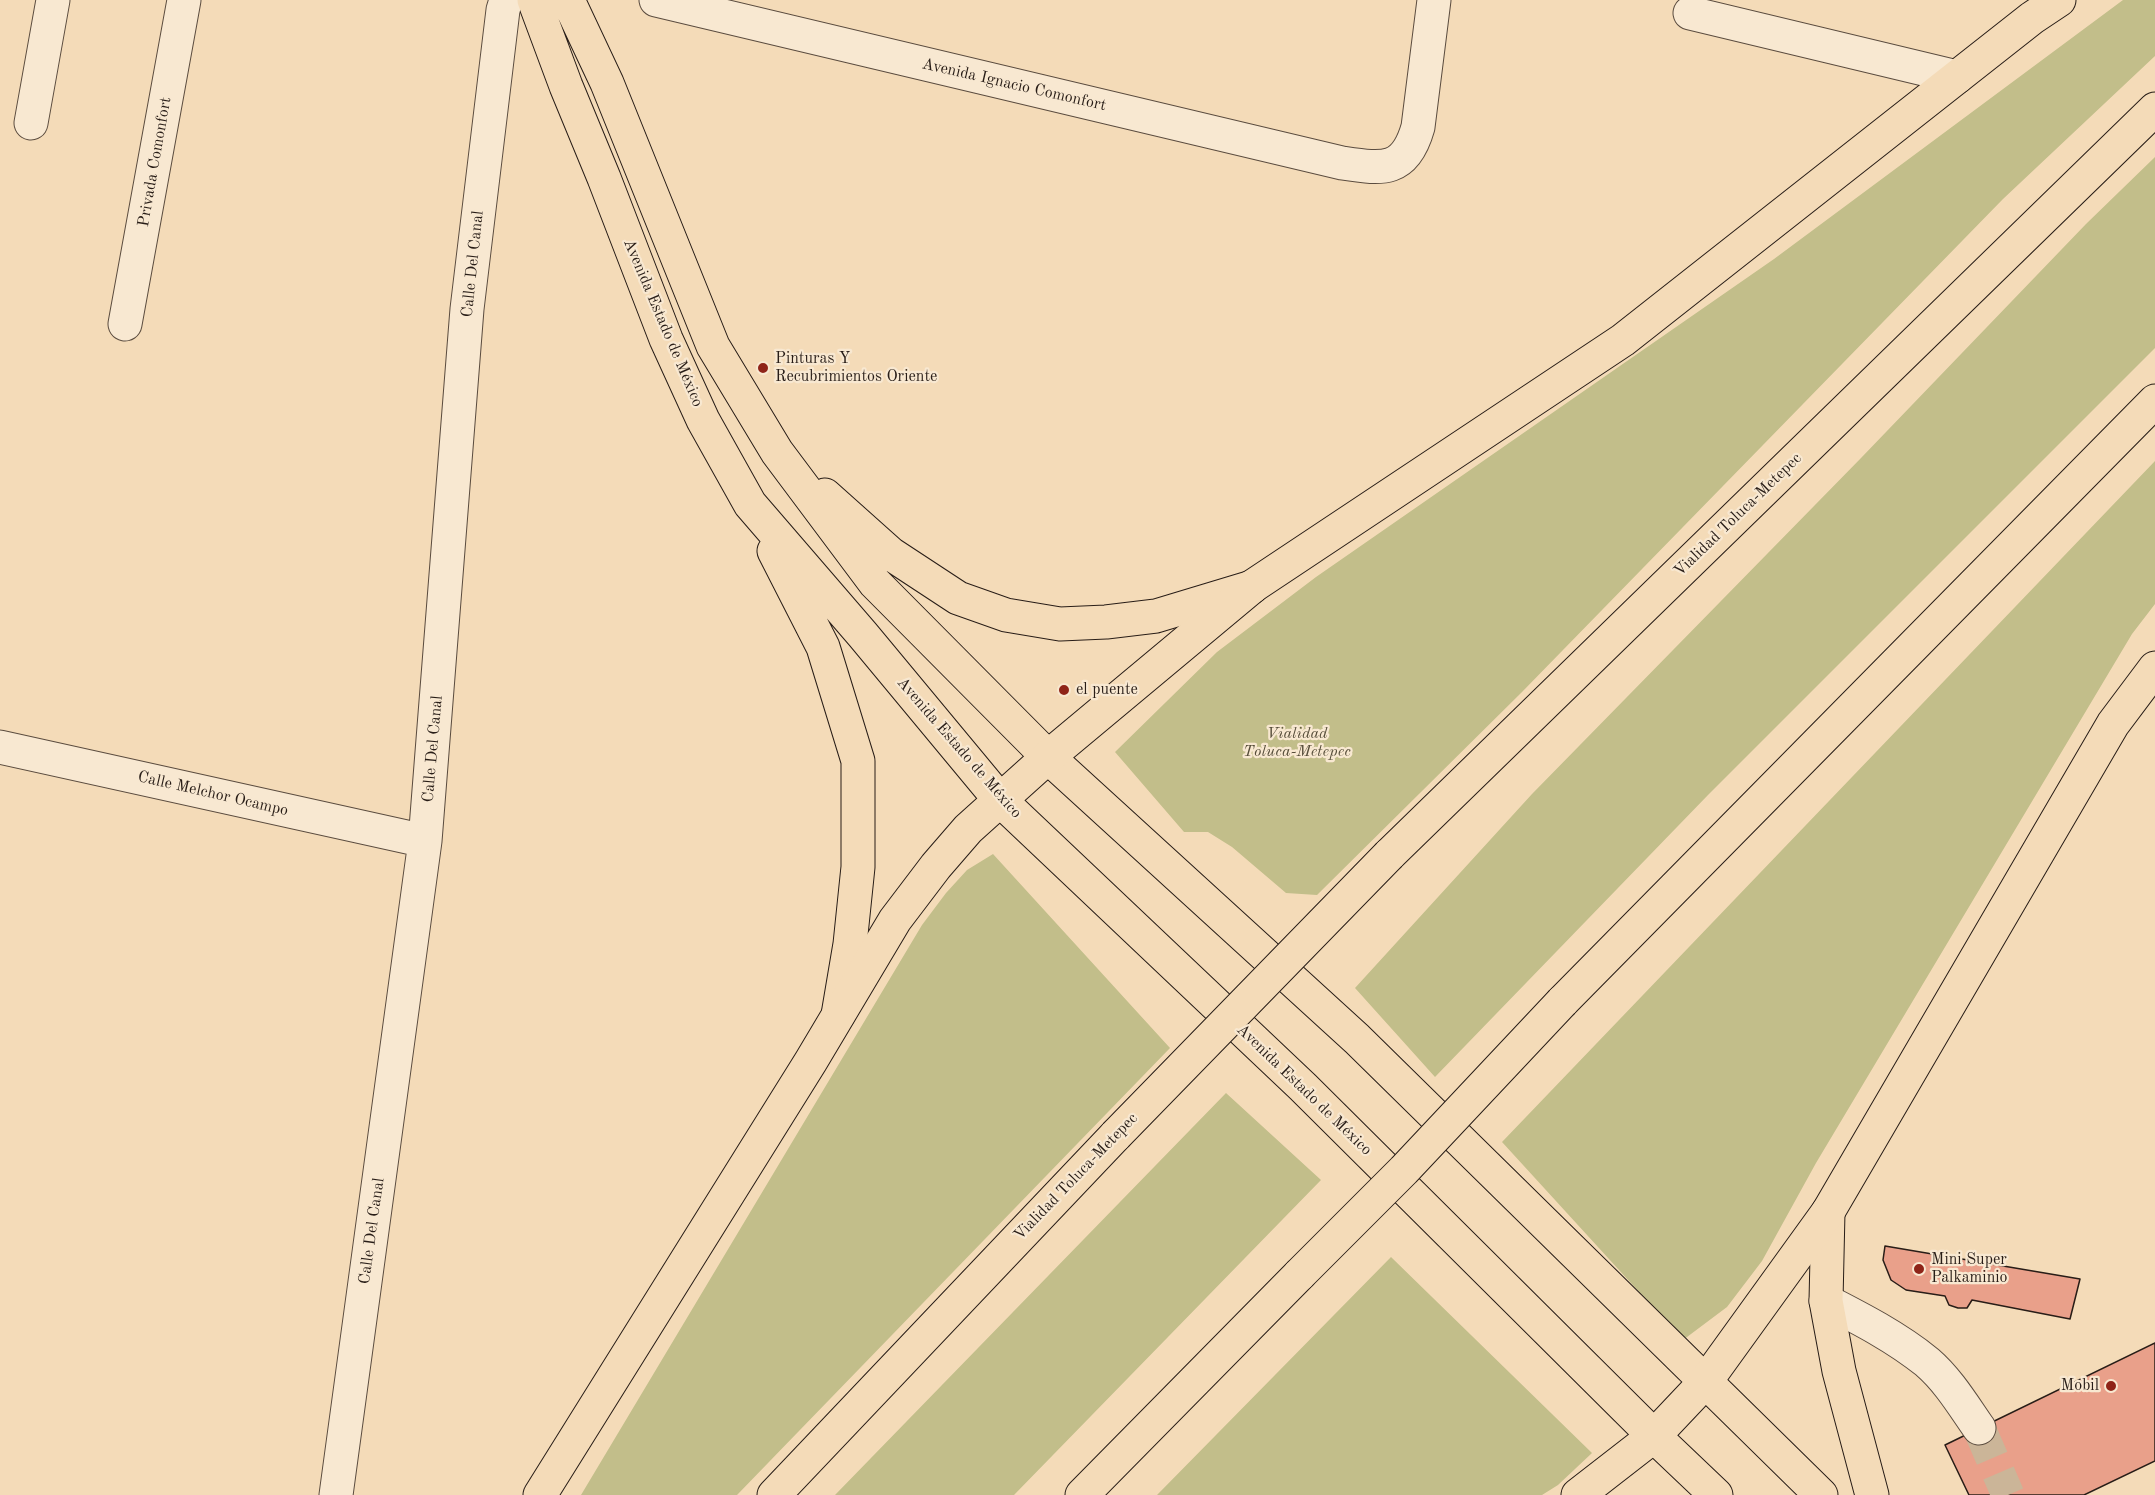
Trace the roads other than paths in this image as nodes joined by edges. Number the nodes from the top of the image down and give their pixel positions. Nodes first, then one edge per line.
1 (53, 0) edge
2 (184, 0) edge
3 (506, 0) edge
4 (534, 0) edge
5 (568, 0) edge
6 (656, 0) edge
7 (1434, 0) edge
8 (2059, 0) edge
9 (2027, 9) edge
10 (1690, 13) dead end
11 (1957, 77) junction
12 (2155, 109) edge
13 (31, 123) dead end
14 (125, 324) dead end
15 (2155, 401) edge
16 (777, 452) junction
17 (750, 504) junction
18 (1253, 586) junction
19 (2155, 668) edge
20 (0, 747) edge
21 (1048, 758) junction
22 (1000, 800) junction
23 (425, 841) junction
24 (837, 1018) junction
25 (1828, 1212) junction
26 (1826, 1301) junction
27 (1706, 1381) junction
28 (1979, 1428) tunnel mouth
29 (1654, 1436) junction
30 (336, 1495) edge
31 (540, 1495) edge
32 (774, 1495) edge
33 (1082, 1495) edge
34 (1578, 1495) edge
35 (1716, 1495) edge
36 (1821, 1495) edge
37 (1872, 1495) edge

1 - 13 street
2 - 14 street, Privada Comonfort
3 - 23 street, Calle Del Canal
4 - 17 main road, Avenida Estado de México
5 - 16 main road
6 - 7 street, Avenida Ignacio Comonfort
8 - 9 main road
9 - 11 main road
10 - 11 street
11 - 18 main road
12 - 32 main road, Vialidad Toluca-Metepec, bridge
15 - 33 main road, bridge
16 - 18 main road
16 - 21 main road
17 - 22 main road, Avenida Estado de México
17 - 24 main road
18 - 21 main road
19 - 25 main road
20 - 23 street, Calle Melchor Ocampo
21 - 22 main road
21 - 27 main road
22 - 24 main road
22 - 29 main road, Avenida Estado de México
23 - 30 street, Calle Del Canal
24 - 31 main road
25 - 26 main road
25 - 27 main road
26 - 28 street
26 - 37 main road
27 - 29 main road
27 - 36 main road
29 - 34 main road
29 - 35 main road, Avenida Estado de México

